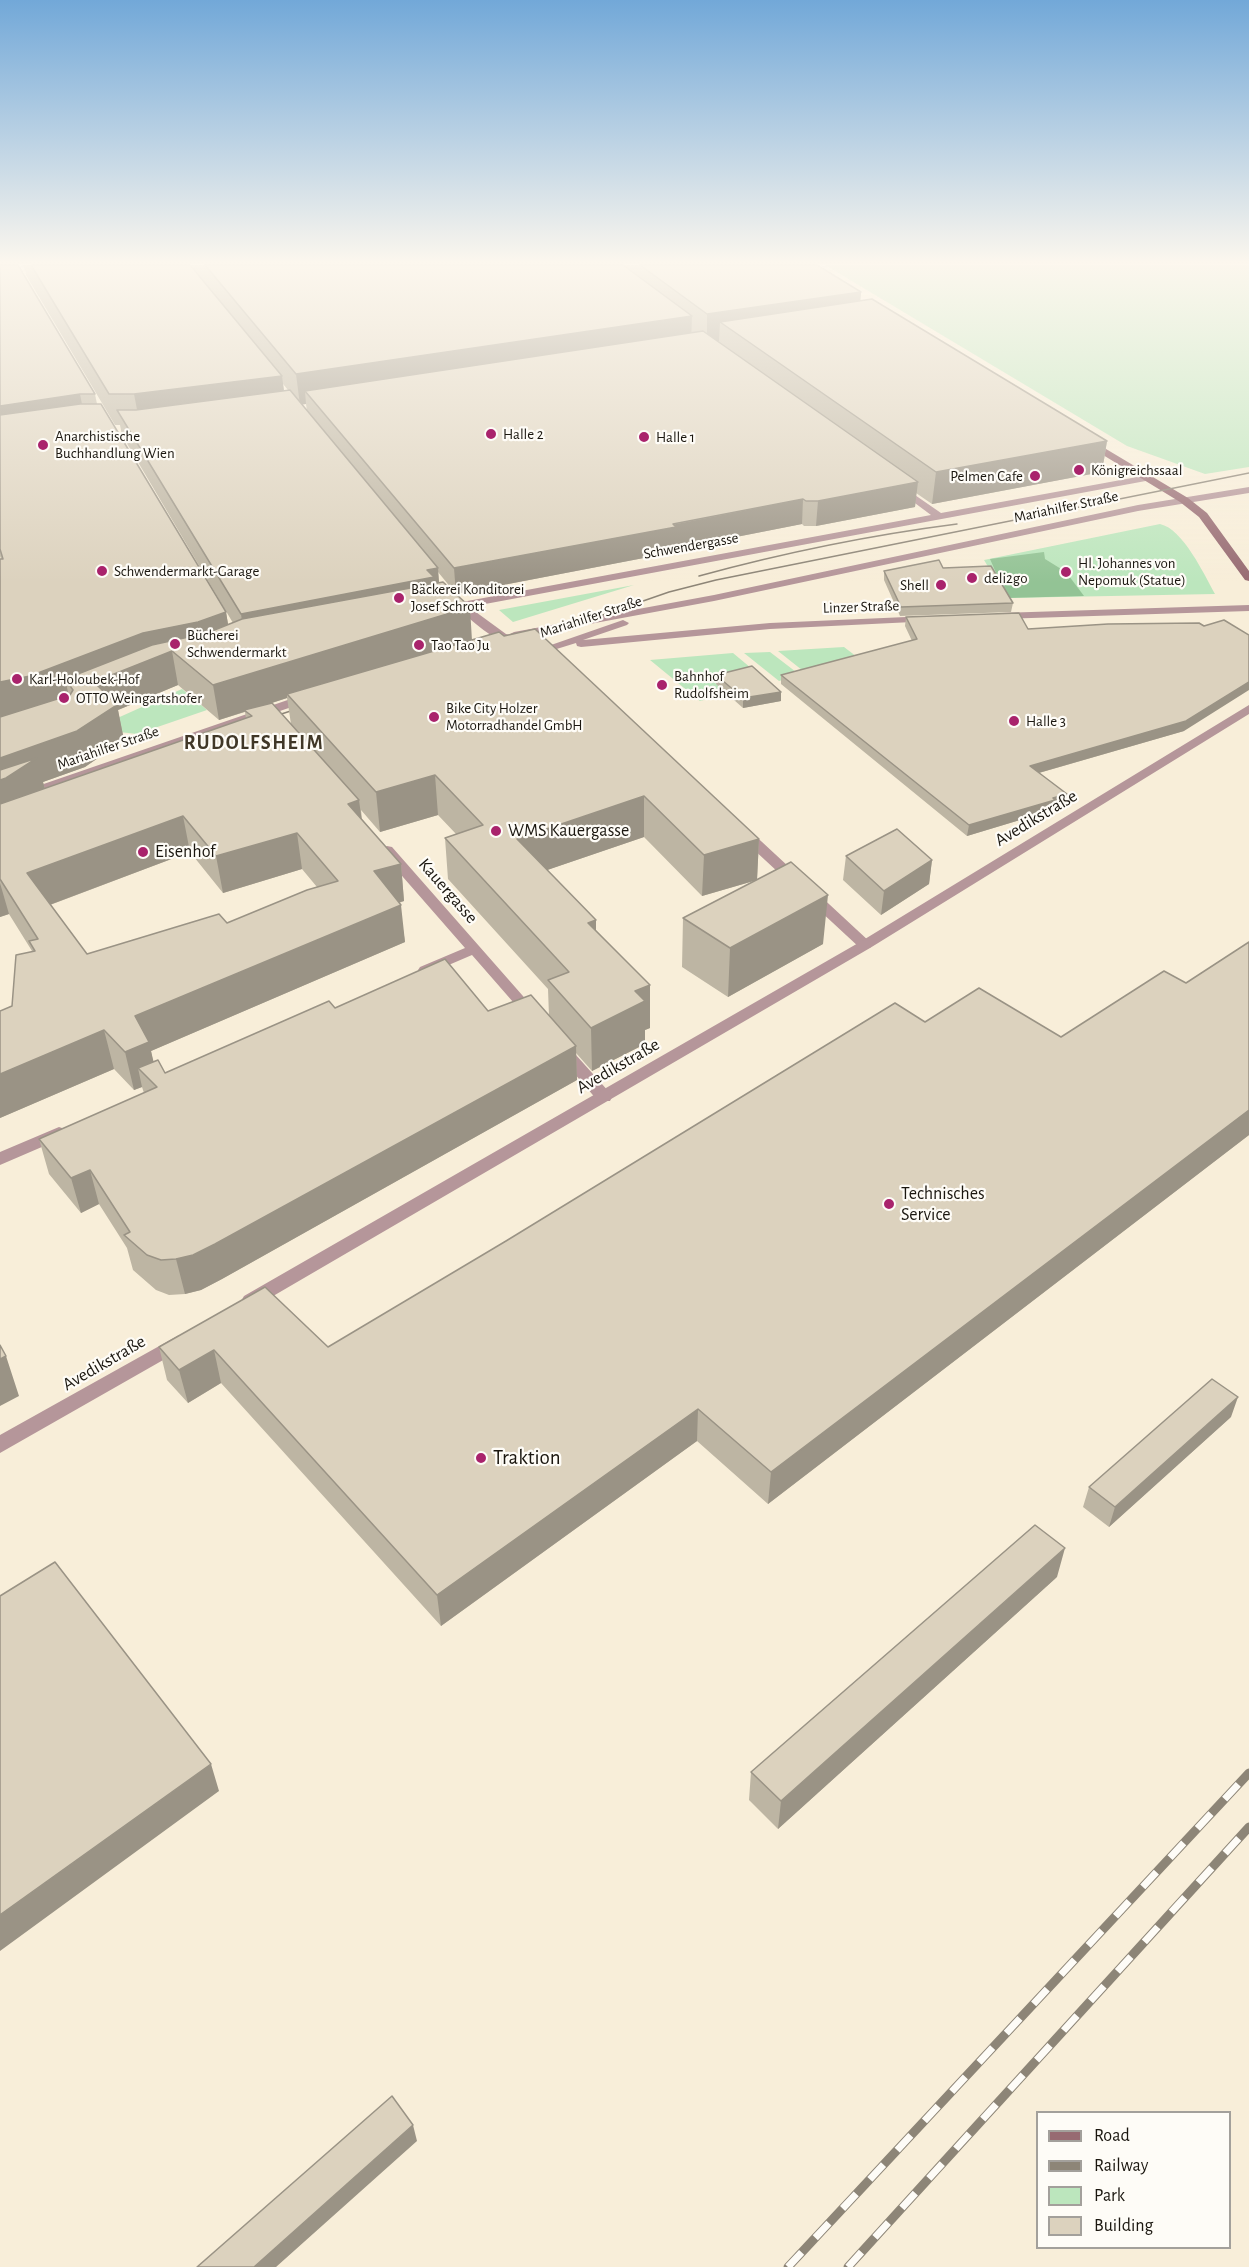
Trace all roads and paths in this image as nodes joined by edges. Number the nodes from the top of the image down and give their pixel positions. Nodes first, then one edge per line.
1 (1084, 440) edge
2 (1148, 478) junction
3 (890, 480) edge
4 (1249, 490) edge
5 (1184, 500) junction
6 (937, 515) junction
7 (1249, 578) edge
8 (446, 594) edge
9 (714, 598) junction
10 (459, 606) junction
11 (1249, 608) edge
12 (437, 610) edge
13 (988, 616) edge
14 (942, 619) edge
15 (497, 639) junction
16 (547, 648) junction
17 (519, 658) edge
18 (559, 662) edge
19 (319, 694) edge
20 (1249, 708) edge
21 (263, 711) junction
22 (274, 723) edge
23 (0, 803) edge
24 (734, 824) edge
25 (381, 844) edge
26 (865, 945) junction
27 (474, 949) junction
28 (409, 978) edge
29 (604, 1097) junction
30 (75, 1125) edge
31 (0, 1159) edge
32 (233, 1311) edge
33 (192, 1335) edge
34 (0, 1445) edge

1 - 2 main road
2 - 5 main road
2 - 6 street, Schwendergasse
3 - 6 street
4 - 5 street, Mariahilfer Straße
5 - 7 main road
5 - 9 street, Mariahilfer Straße
6 - 10 street, Schwendergasse
8 - 10 street
9 - 15 street, Mariahilfer Straße
9 - 16 street, Mariahilfer Straße
10 - 12 street, Schwendergasse
10 - 15 street
11 - 13 street
14 - 16 street, Linzer Straße
15 - 16 street
16 - 17 street, Mariahilfer Straße
16 - 18 street
19 - 21 street, Mariahilfer Straße
20 - 26 street, Avedikstraße
21 - 22 street
21 - 23 street, Mariahilfer Straße
24 - 26 street
25 - 27 street, Kauergasse
26 - 29 street, Avedikstraße
27 - 28 street
27 - 29 street, Kauergasse
29 - 32 street, Avedikstraße
30 - 31 street
33 - 34 street, Avedikstraße

